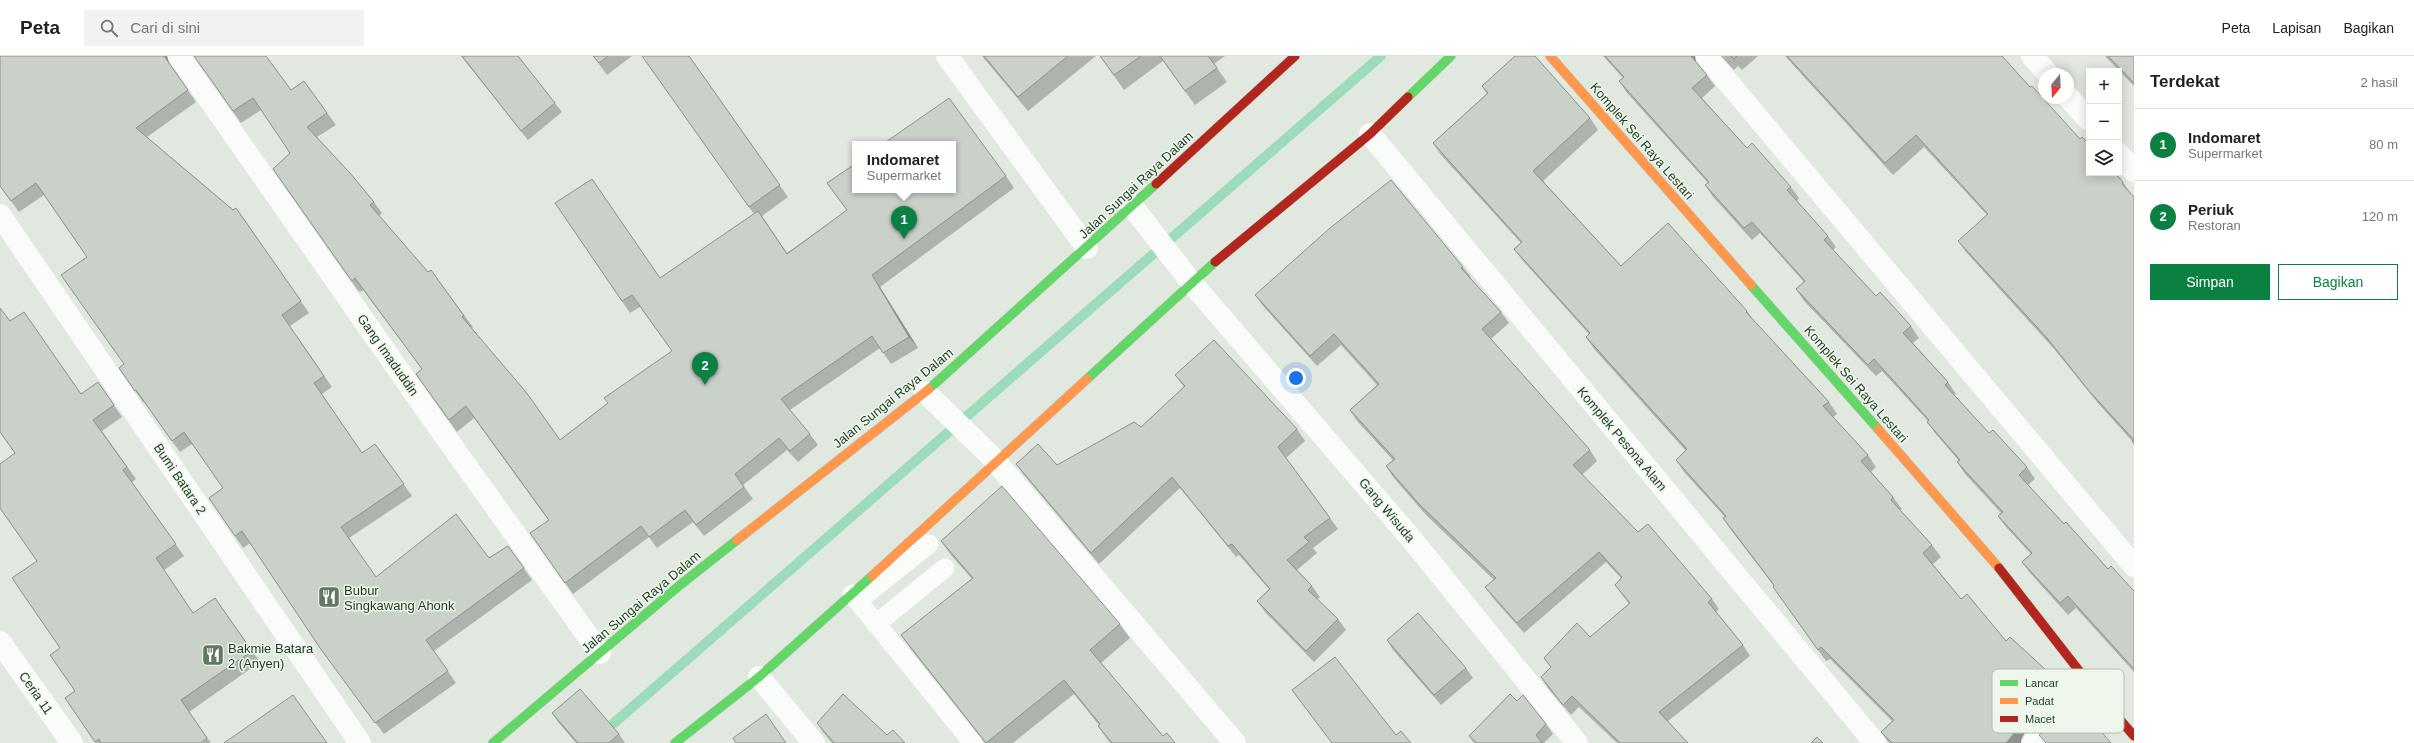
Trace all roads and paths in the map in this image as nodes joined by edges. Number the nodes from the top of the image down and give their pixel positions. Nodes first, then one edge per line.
1 (179, 56) edge
2 (947, 56) edge
3 (1451, 56) edge
4 (1550, 56) edge
5 (1706, 56) edge
6 (2032, 56) edge
7 (1284, 60) edge
8 (2043, 68) edge
9 (2074, 104) edge
10 (2086, 117) edge
11 (1370, 134) junction
12 (2122, 157) edge
13 (2134, 171) edge
14 (1134, 209) junction
15 (0, 215) edge
16 (1087, 248) junction
17 (1191, 282) junction
18 (925, 392) junction
19 (994, 459) junction
20 (929, 544) dead end
21 (2134, 566) edge
22 (946, 568) edge
23 (854, 598) junction
24 (876, 624) junction
25 (0, 642) edge
26 (600, 653) junction
27 (2078, 669) edge
28 (759, 677) junction
29 (2124, 724) edge
30 (2043, 733) edge
31 (2134, 736) edge
32 (62, 740) edge
33 (360, 743) edge
34 (493, 743) edge
35 (675, 743) edge
36 (814, 743) edge
37 (973, 743) edge
38 (1235, 743) edge
39 (1577, 743) edge
40 (1875, 743) edge
41 (2033, 743) edge

1 - 26 street, Gang Imaduddin
2 - 16 street
3 - 11 street
4 - 27 street, Komplek Sei Raya Lestari
5 - 21 street
6 - 8 street
7 - 14 street, Jalan Sungai Raya Dalam
9 - 10 street
11 - 17 street
11 - 40 street, Komplek Pesona Alam
12 - 13 street
14 - 16 street, Jalan Sungai Raya Dalam
14 - 17 street, Gang Wisuda
15 - 33 street, Bumi Batara 2
16 - 18 street, Jalan Sungai Raya Dalam
17 - 19 street
17 - 39 street, Gang Wisuda
18 - 19 street
18 - 26 street, Jalan Sungai Raya Dalam
19 - 23 street
19 - 38 street
20 - 23 lane
22 - 24 lane
23 - 24 lane
23 - 28 street
24 - 37 lane
25 - 32 street, Ceria 11
26 - 34 street, Jalan Sungai Raya Dalam
28 - 35 street
28 - 36 street
29 - 31 street, Komplek Sei Raya Lestari
30 - 41 street

